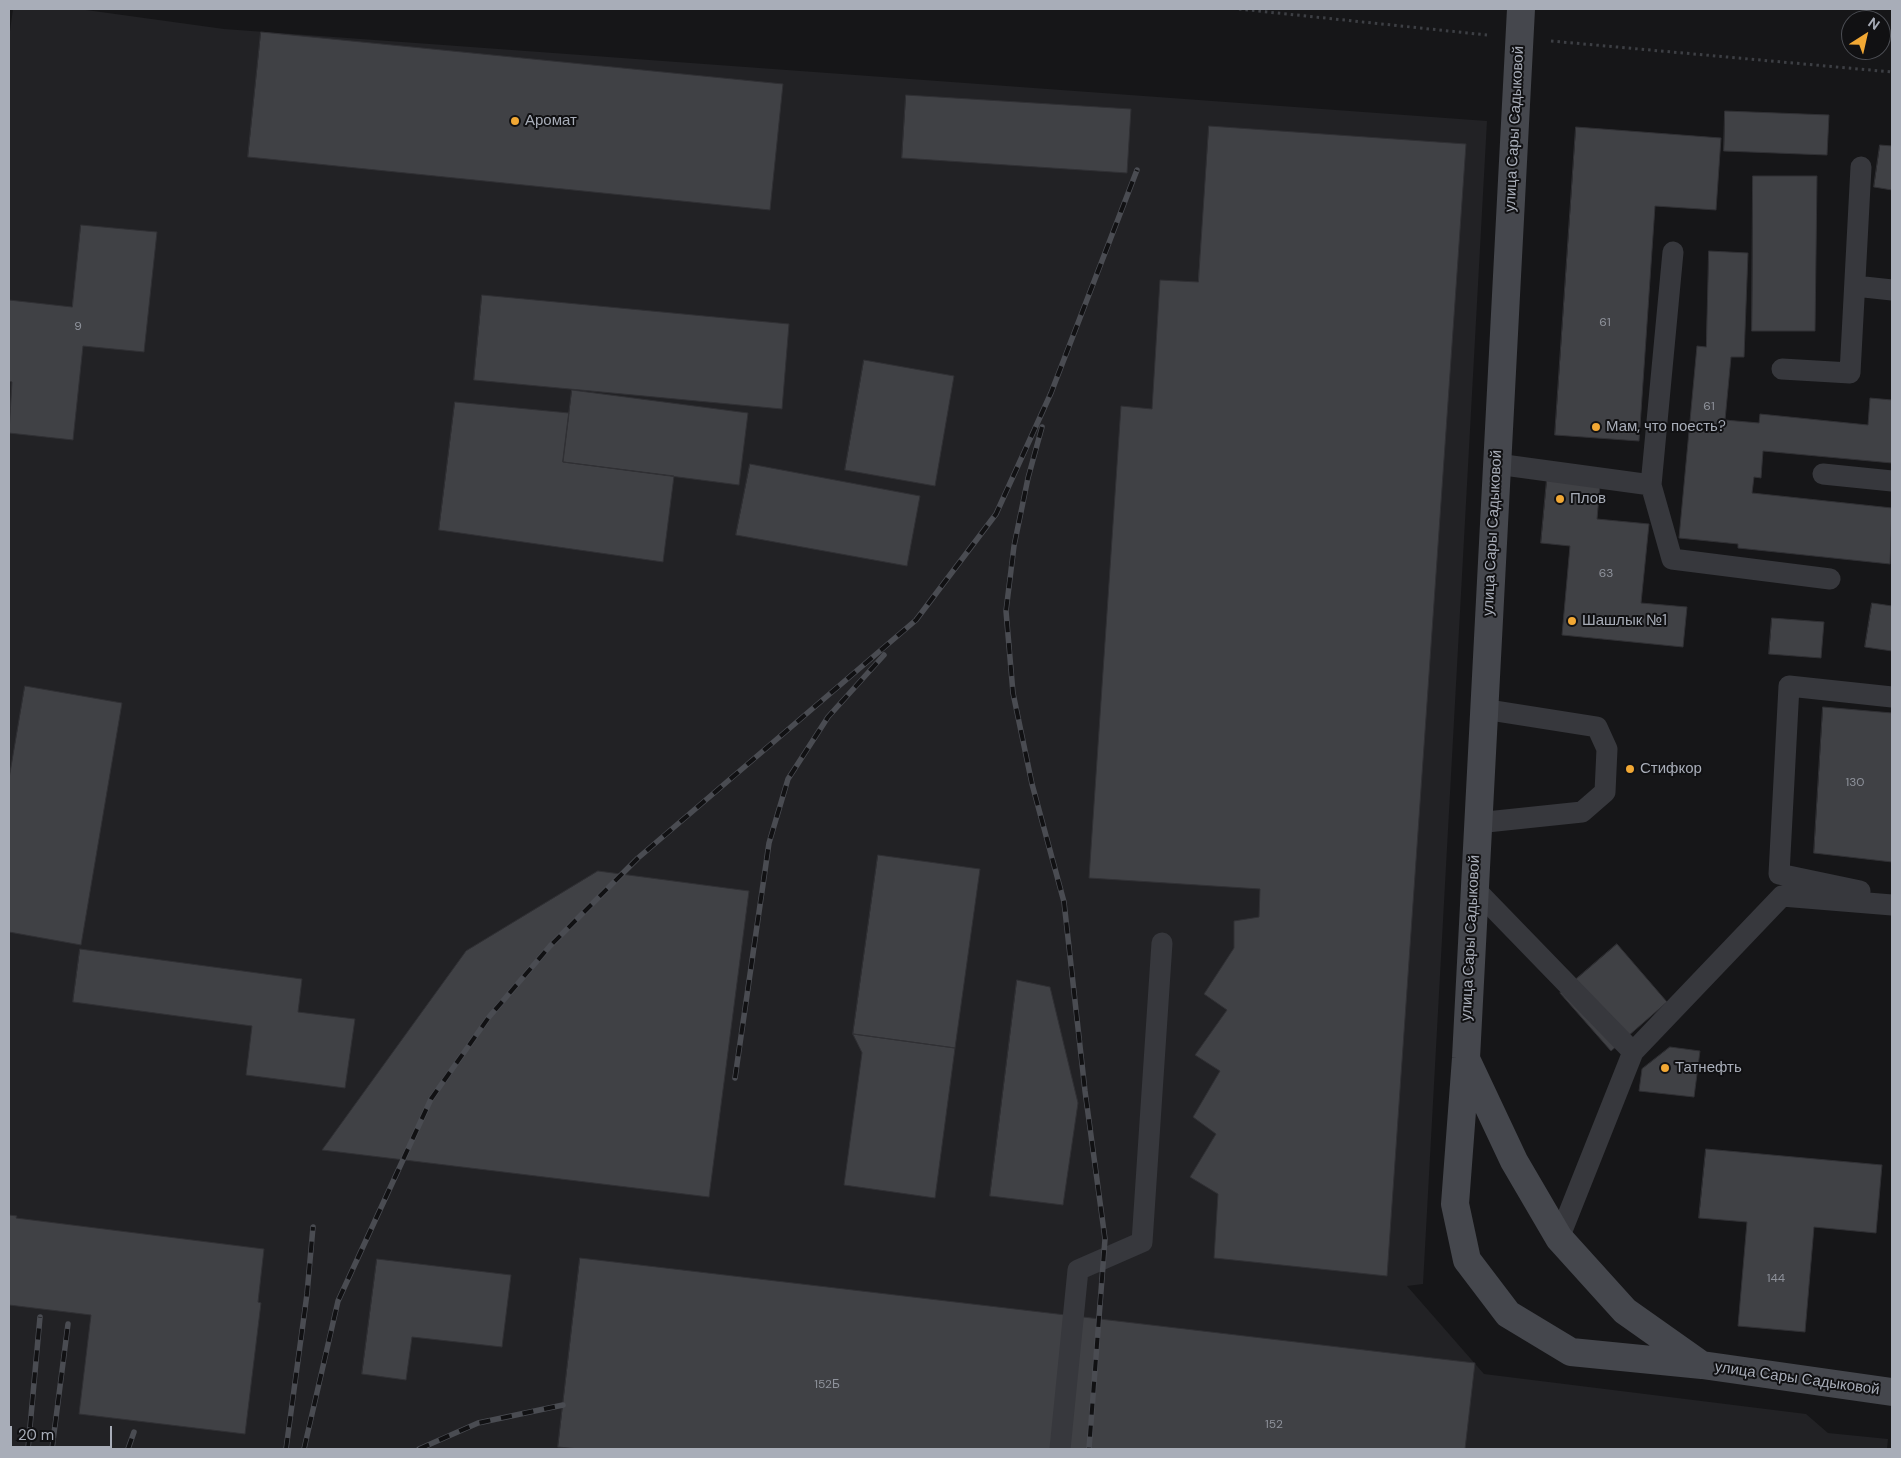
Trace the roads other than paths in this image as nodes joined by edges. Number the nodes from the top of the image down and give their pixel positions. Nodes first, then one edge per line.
1 (1522, 9) edge
2 (1861, 167) dead end
3 (1673, 252) dead end
4 (1855, 286) junction
5 (1892, 290) edge
6 (1782, 368) dead end
7 (1497, 464) junction
8 (1823, 474) dead end
9 (1892, 481) edge
10 (1651, 485) junction
11 (1830, 579) dead end
12 (1892, 697) edge
13 (1483, 709) junction
14 (1477, 823) junction
15 (1474, 888) junction
16 (1892, 898) edge
17 (1892, 905) edge
18 (1162, 943) dead end
19 (1633, 1052) junction
20 (1466, 1058) junction
21 (1559, 1238) junction
22 (1702, 1365) junction
23 (1892, 1392) edge
24 (1060, 1449) edge

1 - 7 street, улица Сары Садыковой
2 - 4 lane
3 - 10 lane
4 - 5 lane
4 - 6 lane
7 - 10 lane
7 - 13 street, улица Сары Садыковой
8 - 9 lane
10 - 11 lane
12 - 16 lane
13 - 14 street, улица Сары Садыковой
13 - 14 lane
14 - 15 street, улица Сары Садыковой
15 - 19 lane
15 - 20 street, улица Сары Садыковой
17 - 19 lane
18 - 24 lane
19 - 21 lane
20 - 21 street, улица Сары Садыковой
20 - 22 street, улица Сары Садыковой
21 - 22 street, улица Сары Садыковой
22 - 23 street, улица Сары Садыковой

